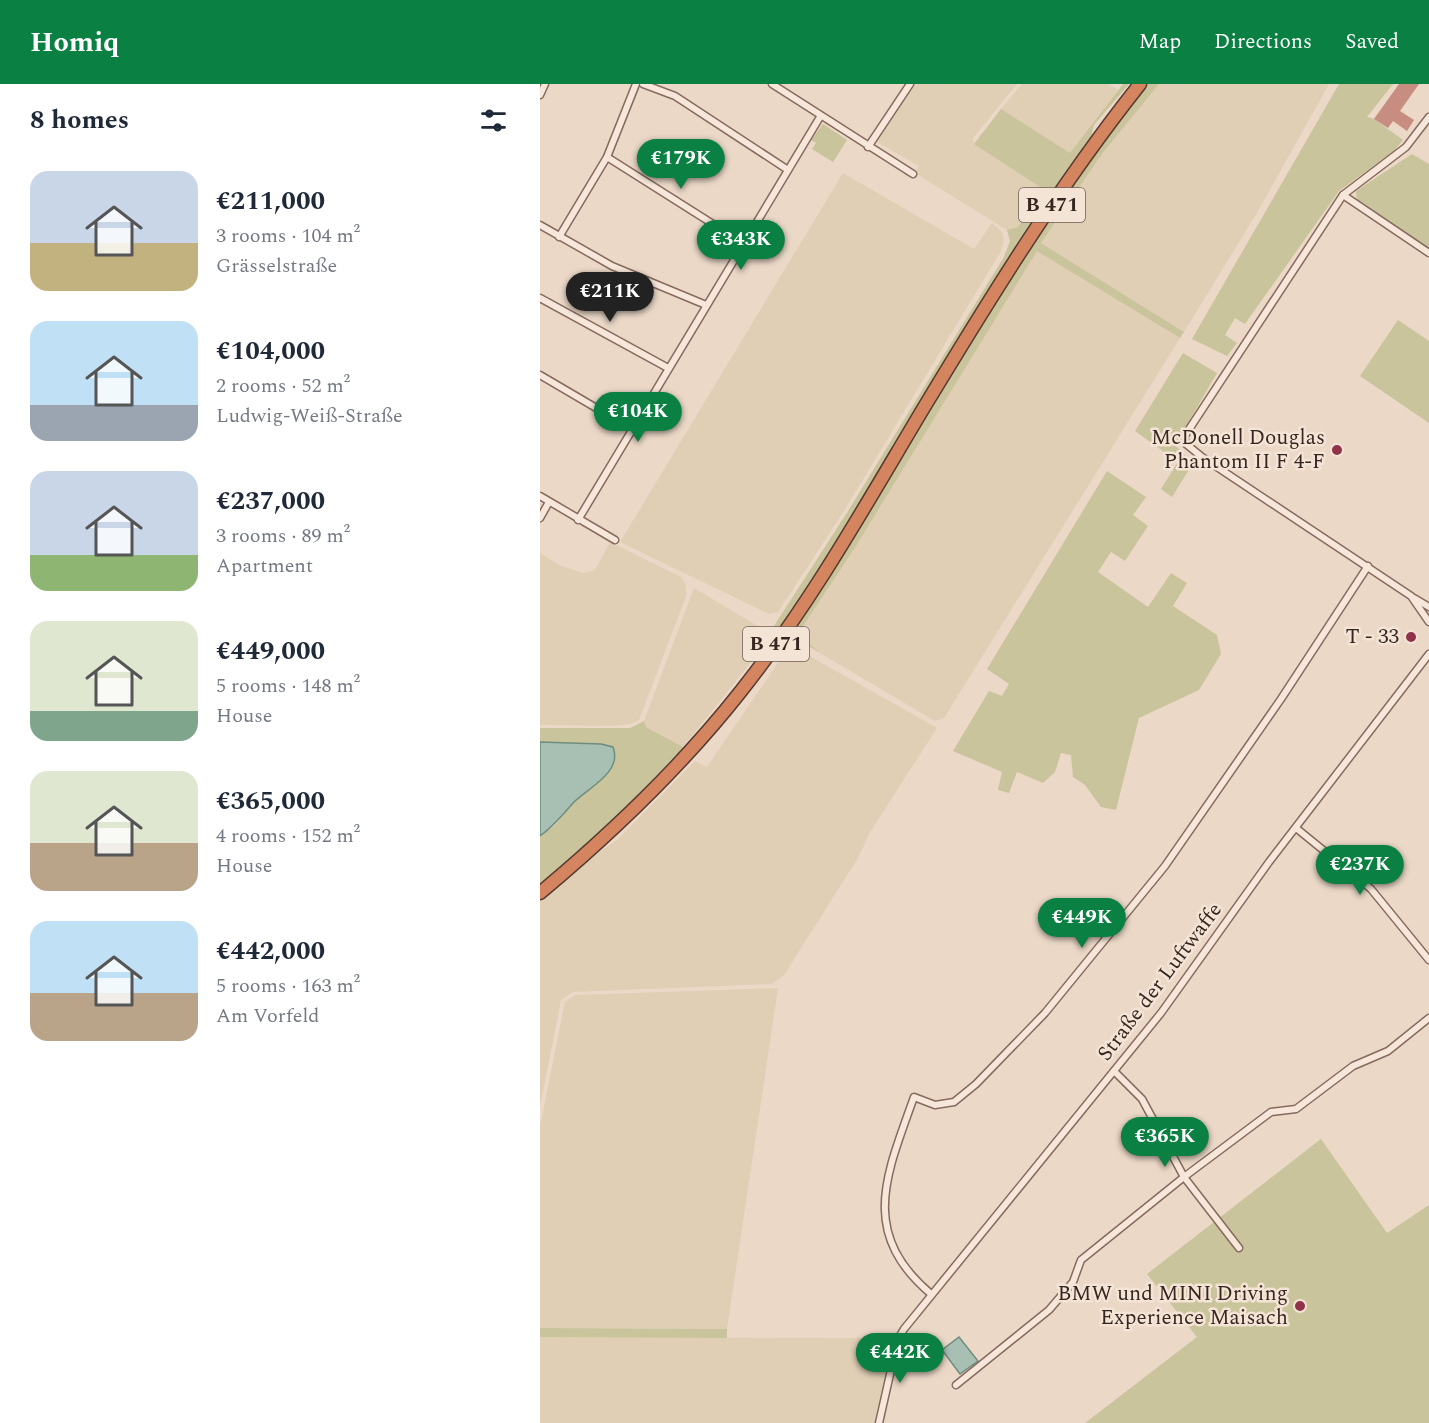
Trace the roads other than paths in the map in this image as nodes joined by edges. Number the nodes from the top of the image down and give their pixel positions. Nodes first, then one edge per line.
1 (545, 84) edge
2 (636, 84) edge
3 (643, 84) edge
4 (772, 84) edge
5 (910, 84) edge
6 (1140, 84) edge
7 (540, 95) edge
8 (820, 117) junction
9 (1429, 117) edge
10 (868, 147) junction
11 (607, 157) junction
12 (788, 170) junction
13 (913, 174) dead end
14 (1343, 195) junction
15 (540, 225) edge
16 (559, 237) junction
17 (743, 243) junction
18 (1429, 253) edge
19 (540, 298) edge
20 (706, 305) junction
21 (668, 368) junction
22 (540, 375) edge
23 (632, 429) junction
24 (540, 496) edge
25 (549, 502) junction
26 (540, 518) edge
27 (578, 520) junction
28 (615, 540) dead end
29 (1368, 566) junction
30 (1411, 596) junction
31 (1429, 607) edge
32 (1429, 622) edge
33 (1429, 654) edge
34 (1296, 828) junction
35 (540, 892) edge
36 (1429, 960) edge
37 (1429, 1018) edge
38 (1114, 1071) junction
39 (1185, 1177) junction
40 (1239, 1248) dead end
41 (931, 1294) junction
42 (956, 1385) dead end
43 (879, 1423) edge

1 - 7 street
2 - 11 street
3 - 12 street
4 - 8 street
5 - 10 street
6 - 35 highway, B 471
8 - 10 street
8 - 12 street
9 - 14 street
10 - 13 street
11 - 16 street
11 - 17 street
12 - 17 street
14 - 18 street
14 - 29 street
15 - 16 street
16 - 20 street
17 - 20 street
19 - 21 street
20 - 21 street
21 - 23 street
22 - 23 street
23 - 27 street
24 - 25 street
25 - 26 street
25 - 27 street
27 - 28 street
29 - 30 street
29 - 41 street
30 - 31 street
30 - 32 street
33 - 34 street, Straße der Luftwaffe
34 - 36 street
34 - 38 street, Straße der Luftwaffe
37 - 39 street
38 - 39 street
38 - 41 street, Straße der Luftwaffe
39 - 40 street
39 - 42 street
41 - 43 street, Straße der Luftwaffe

